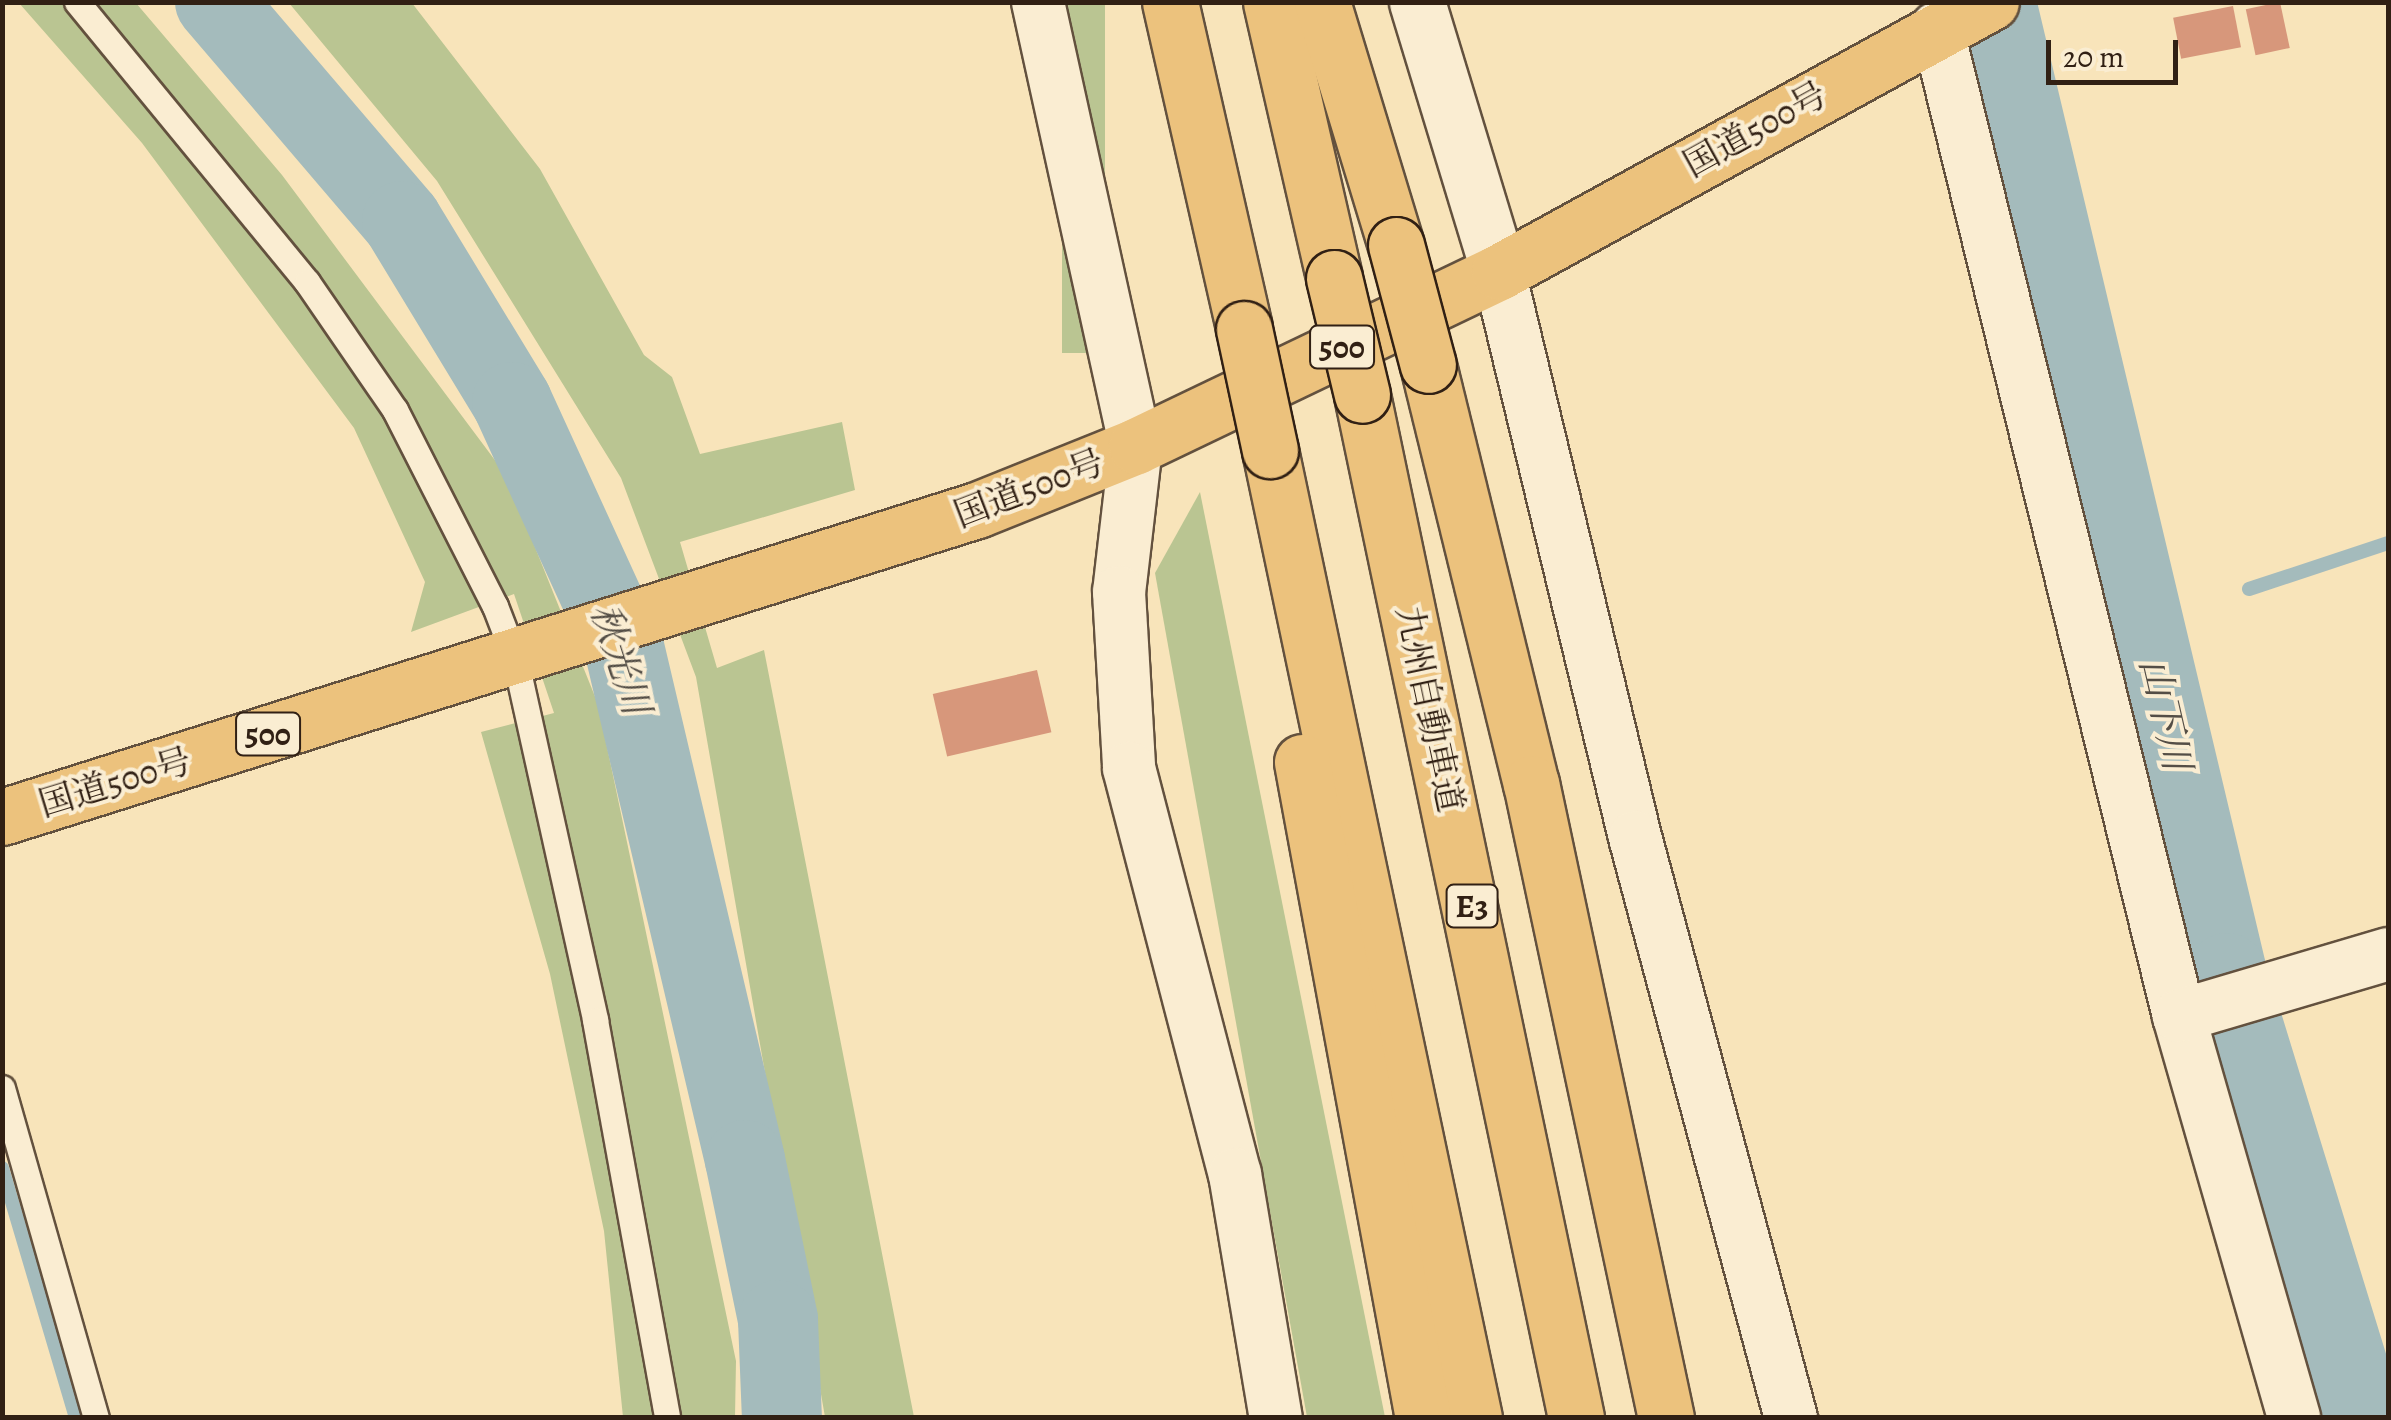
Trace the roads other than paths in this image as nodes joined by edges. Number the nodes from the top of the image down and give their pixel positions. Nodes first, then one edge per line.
1 (76, 2) edge
2 (1038, 2) edge
3 (1170, 2) edge
4 (1271, 2) edge
5 (1322, 2) edge
6 (1417, 2) edge
7 (1954, 13) edge
8 (1498, 272) junction
9 (1136, 446) junction
10 (1270, 450) junction
11 (524, 655) junction
12 (2, 817) edge
13 (2388, 954) edge
14 (2185, 1015) junction
15 (2, 1088) edge
16 (96, 1418) edge
17 (666, 1418) edge
18 (1276, 1418) edge
19 (1424, 1418) edge
20 (1474, 1418) edge
21 (1576, 1418) edge
22 (1666, 1418) edge
23 (1791, 1418) edge
24 (2294, 1418) edge

1 - 11 lane
2 - 9 street
3 - 10 highway, bridge
4 - 21 highway, 九州自動車道 / E3, bridge
5 - 22 highway, bridge
6 - 8 street
7 - 8 highway, 国道500号 / 500
7 - 14 street
8 - 9 highway, 国道500号 / 500
8 - 23 street
9 - 11 highway, 国道500号 / 500
9 - 18 street
10 - 19 highway
10 - 20 highway
11 - 12 highway, 国道500号 / 500
11 - 17 lane
13 - 14 street
14 - 24 street
15 - 16 lane

